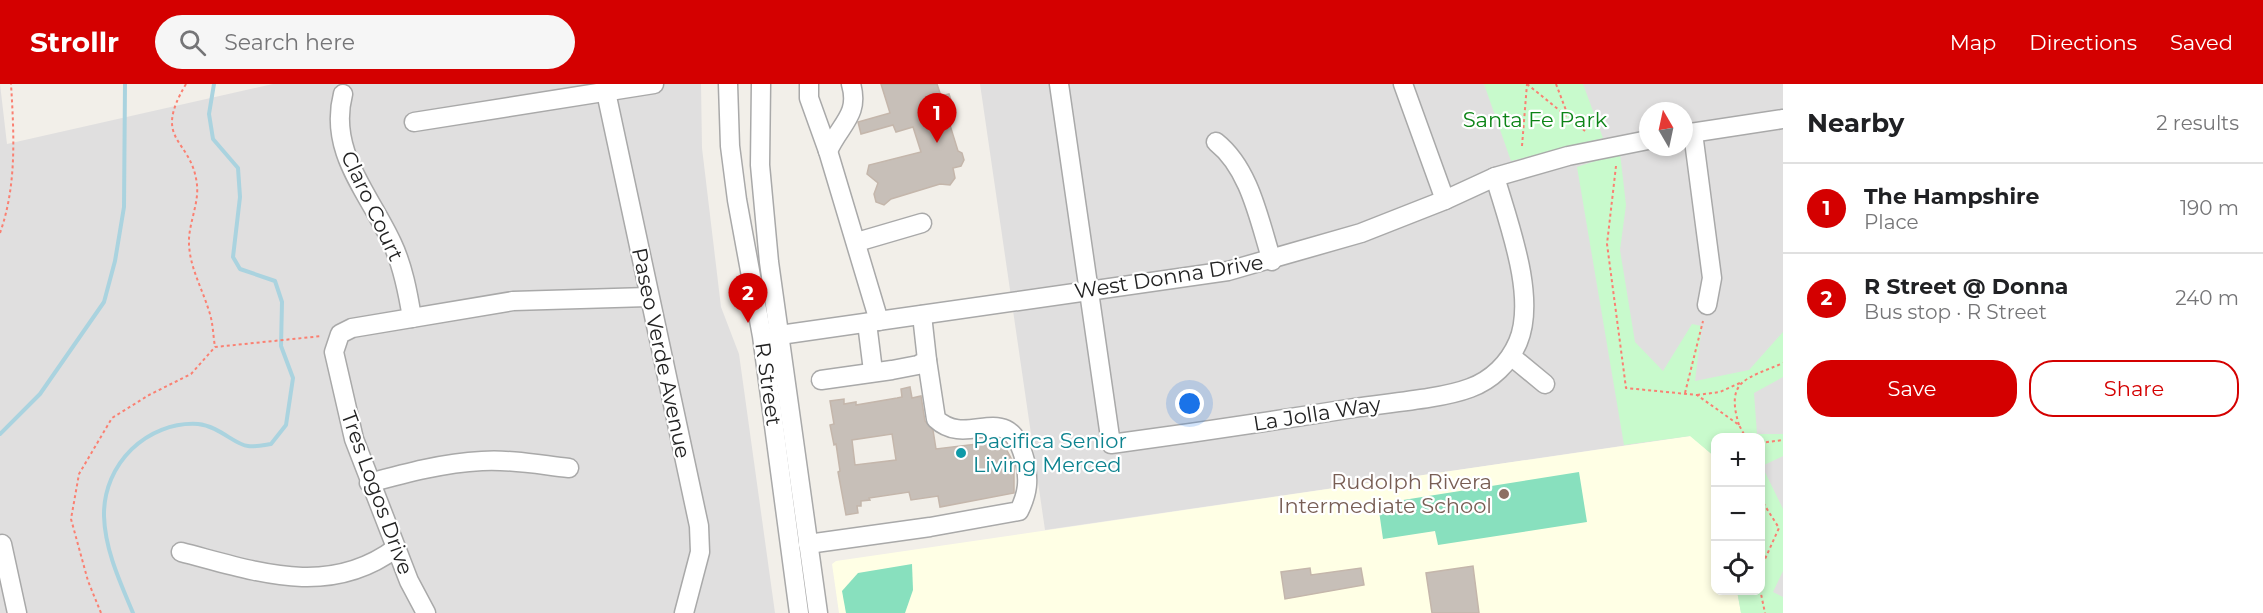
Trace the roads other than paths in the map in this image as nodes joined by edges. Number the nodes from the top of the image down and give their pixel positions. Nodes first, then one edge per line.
1 (654, 84) edge
2 (728, 84) edge
3 (761, 84) edge
4 (809, 84) edge
5 (850, 84) edge
6 (1059, 84) edge
7 (1403, 84) edge
8 (606, 92) junction
9 (343, 94) dead end
10 (1783, 119) edge
11 (414, 122) dead end
12 (1693, 132) edge
13 (1216, 142) dead end
14 (1639, 142) edge
15 (828, 151) junction
16 (1692, 156) edge
17 (1495, 177) junction
18 (1445, 200) junction
19 (922, 223) dead end
20 (857, 242) junction
21 (1272, 261) junction
22 (1089, 291) junction
23 (648, 297) junction
24 (1707, 305) road end
25 (922, 315) junction
26 (412, 318) junction
27 (873, 322) junction
28 (780, 335) junction
29 (1511, 356) junction
30 (927, 360) junction
31 (873, 371) junction
32 (821, 380) dead end
33 (1545, 384) dead end
34 (569, 468) dead end
35 (369, 483) junction
36 (2, 544) dead end
37 (808, 544) junction
38 (396, 548) junction
39 (181, 552) dead end
40 (17, 613) edge
41 (426, 613) edge
42 (684, 613) edge
43 (799, 613) edge
44 (818, 613) edge

1 - 8 street
2 - 43 street, R Street
3 - 28 street, R Street
4 - 15 street
5 - 15 street
6 - 22 street
7 - 18 street
8 - 11 street
8 - 23 street, Paseo Verde Avenue
9 - 26 street, Claro Court
10 - 12 street
13 - 21 street
14 - 17 street, West Donna Drive
15 - 20 street
16 - 24 street
17 - 18 street, West Donna Drive
17 - 29 street
18 - 21 street, West Donna Drive
19 - 20 street
20 - 27 street
21 - 22 street, West Donna Drive
22 - 25 street, West Donna Drive
22 - 29 street, La Jolla Way
23 - 26 street
23 - 42 street, Paseo Verde Avenue
25 - 27 street, West Donna Drive
25 - 30 street
26 - 35 street, Tres Logos Drive
27 - 28 street, West Donna Drive
27 - 31 street
28 - 37 street, R Street
29 - 33 street
30 - 31 street
30 - 37 street
31 - 32 street
34 - 35 street
35 - 38 street, Tres Logos Drive
36 - 40 street
37 - 44 street, R Street
38 - 39 street
38 - 41 street, Tres Logos Drive

